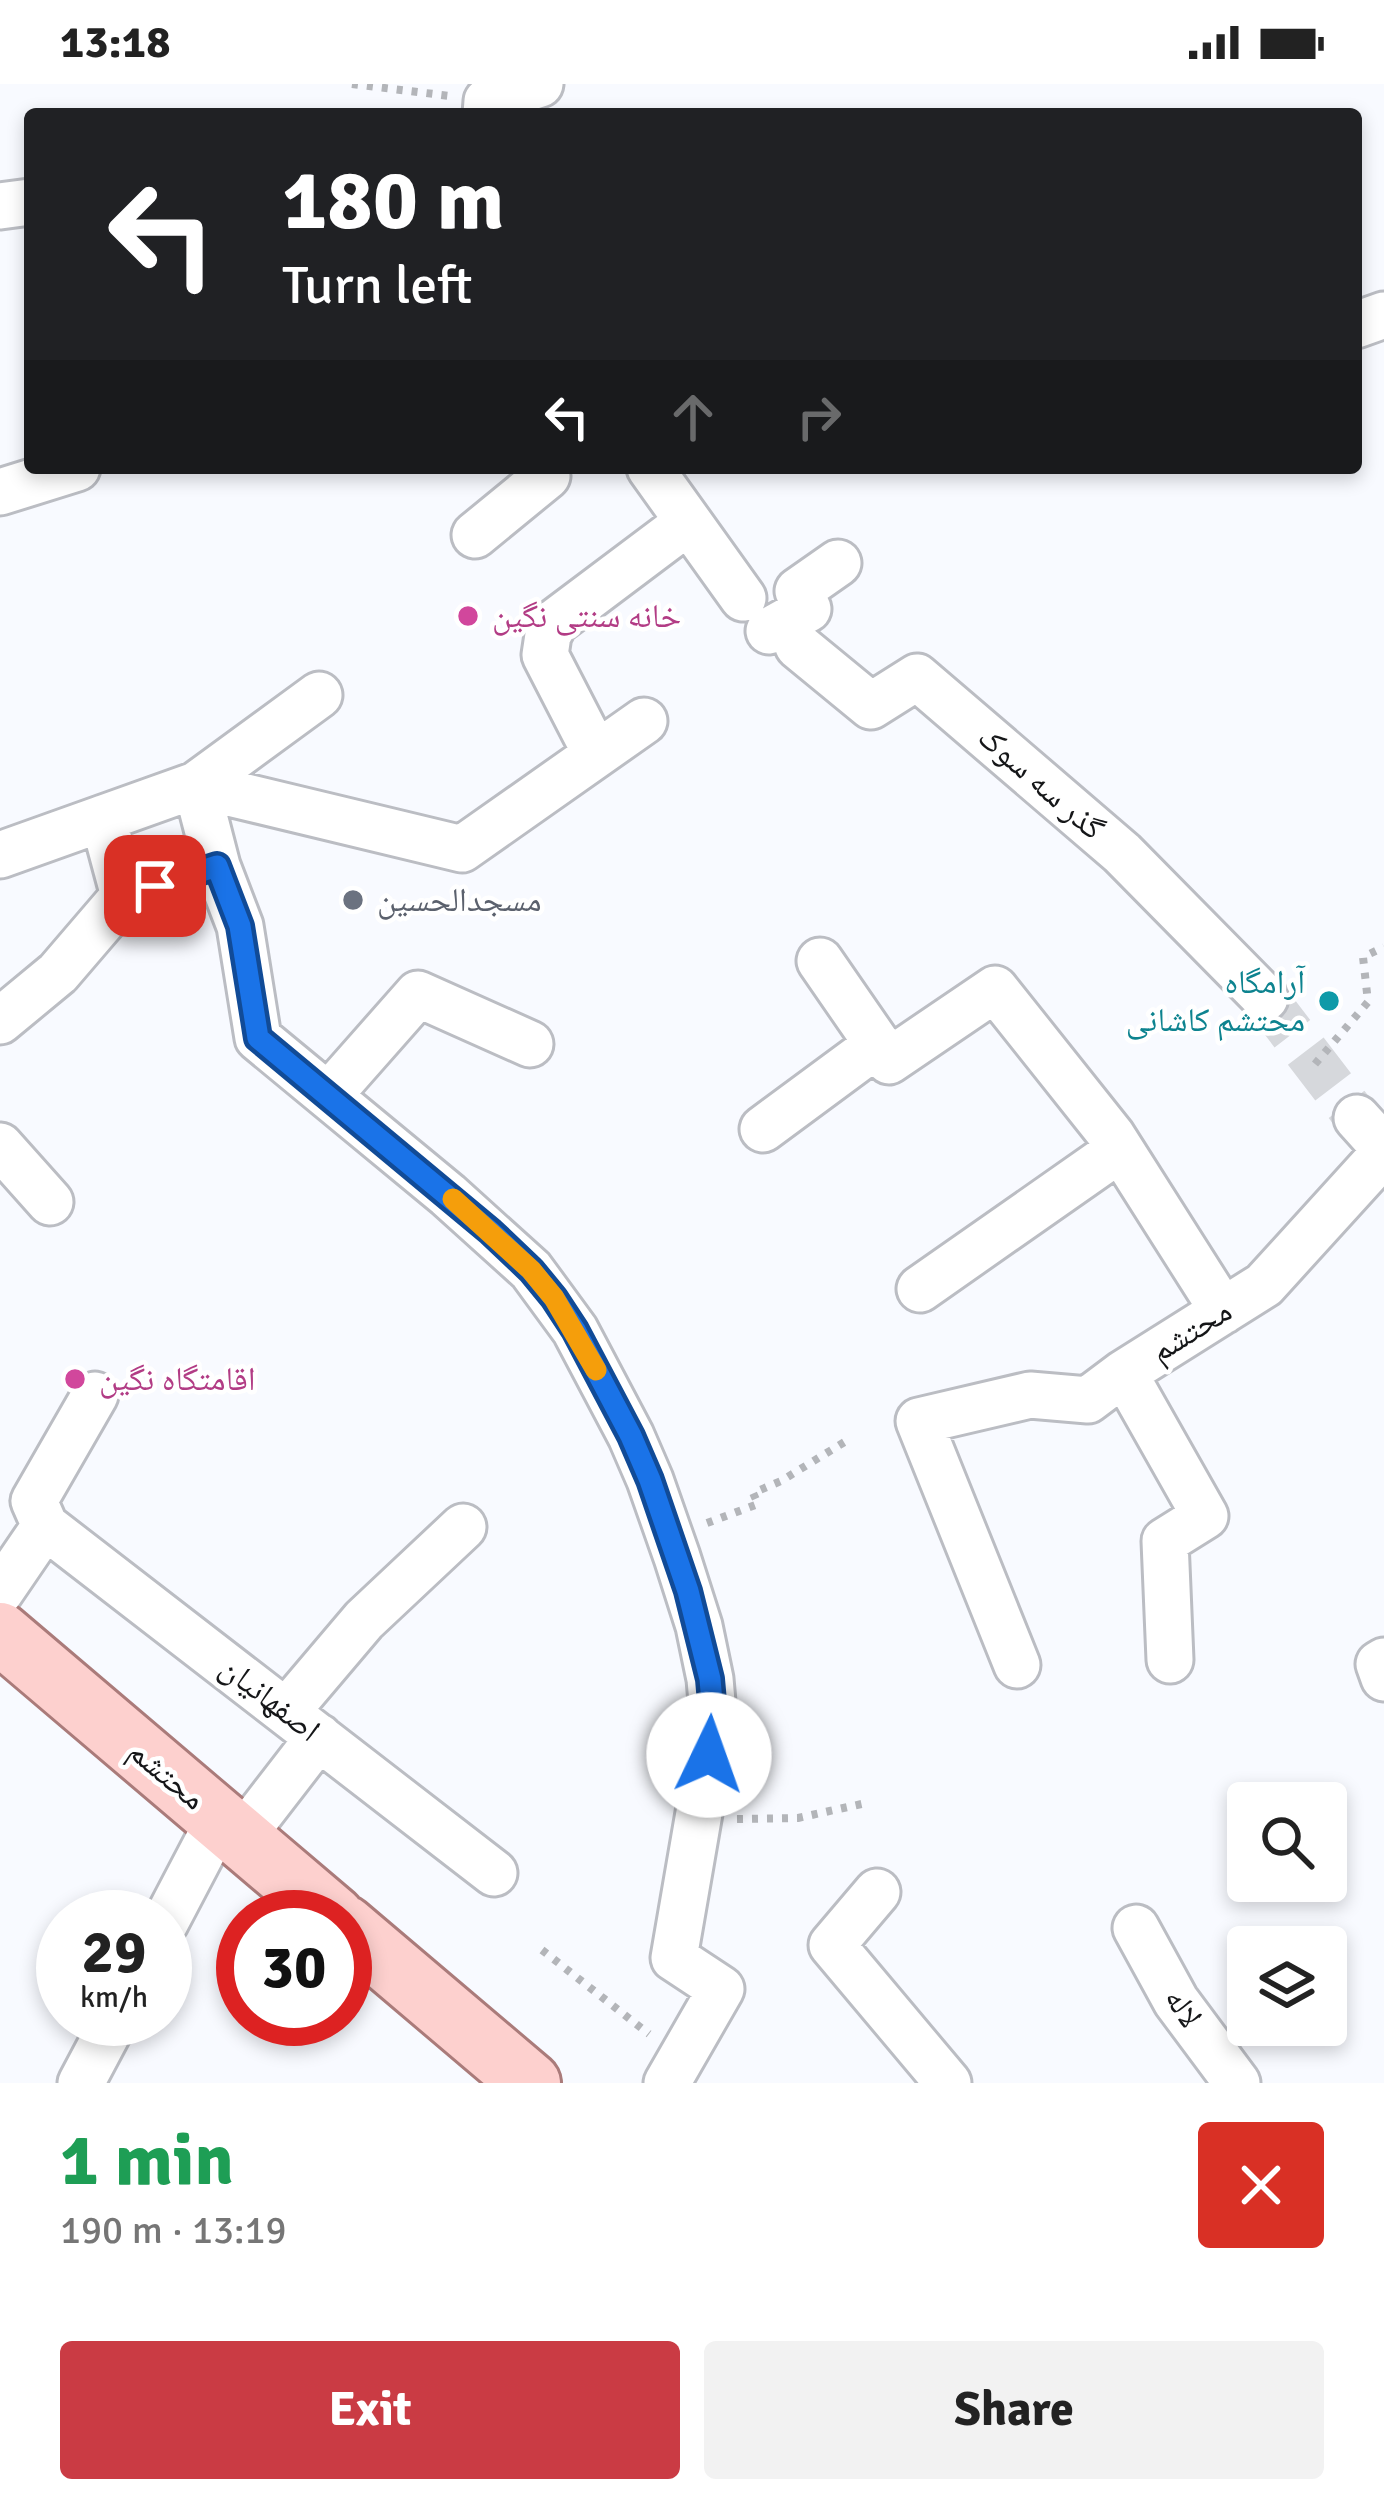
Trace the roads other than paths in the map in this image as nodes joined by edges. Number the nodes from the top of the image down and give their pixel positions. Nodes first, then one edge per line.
1 (539, 84) edge
2 (487, 107) edge
3 (57, 474) edge
4 (547, 474) edge
5 (654, 474) edge
6 (0, 492) edge
7 (688, 521) junction
8 (475, 535) dead end
9 (838, 563) dead end
10 (770, 625) junction
11 (319, 695) dead end
12 (644, 722) dead end
13 (596, 754) junction
14 (196, 785) junction
15 (103, 818) junction
16 (0, 854) edge
17 (217, 866) junction
18 (124, 896) junction
19 (820, 961) dead end
20 (1265, 998) tunnel mouth
21 (0, 1021) edge
22 (530, 1044) dead end
23 (878, 1044) junction
24 (328, 1096) junction
25 (763, 1129) dead end
26 (1375, 1139) edge
27 (0, 1146) edge
28 (1120, 1149) junction
29 (50, 1202) dead end
30 (920, 1289) dead end
31 (1222, 1311) junction
32 (1124, 1373) junction
33 (95, 1395) dead end
34 (45, 1526) junction
35 (463, 1527) dead end
36 (0, 1592) edge
37 (0, 1634) edge
38 (1170, 1660) dead end
39 (1384, 1661) edge
40 (1017, 1665) dead end
41 (1384, 1678) edge
42 (303, 1725) junction
43 (230, 1829) junction
44 (494, 1873) dead end
45 (188, 1890) edge
46 (302, 1890) edge
47 (877, 1892) dead end
48 (1136, 1928) dead end
49 (372, 1950) edge
50 (101, 2046) edge
51 (674, 2071) edge
52 (81, 2083) edge
53 (530, 2083) edge
54 (947, 2083) edge
55 (1237, 2083) edge

1 - 2 street
3 - 6 street
4 - 8 street
5 - 7 street, گذر سه سوک
7 - 10 street, گذر سه سوک
7 - 13 street
9 - 10 street
10 - 20 street, گذر سه سوک
11 - 14 street
12 - 13 street
13 - 14 street
14 - 15 street
14 - 17 street
15 - 16 street
15 - 18 street
17 - 18 street
17 - 24 street
18 - 21 street
19 - 23 street
22 - 24 street
23 - 25 street
23 - 28 street
24 - 51 street
26 - 31 street, محتشم
27 - 29 street
28 - 30 street
28 - 31 street
31 - 32 street, محتشم
32 - 38 street, محتشم
32 - 40 street
33 - 34 street
34 - 36 street
34 - 42 street, اصفهانیان
35 - 42 street
37 - 43 main road, محتشم
39 - 41 street
42 - 43 street
42 - 44 street, اصفهانیان
43 - 45 street
43 - 46 main road, محتشم
47 - 54 street
48 - 55 street, لاله
49 - 53 main road
50 - 52 street

